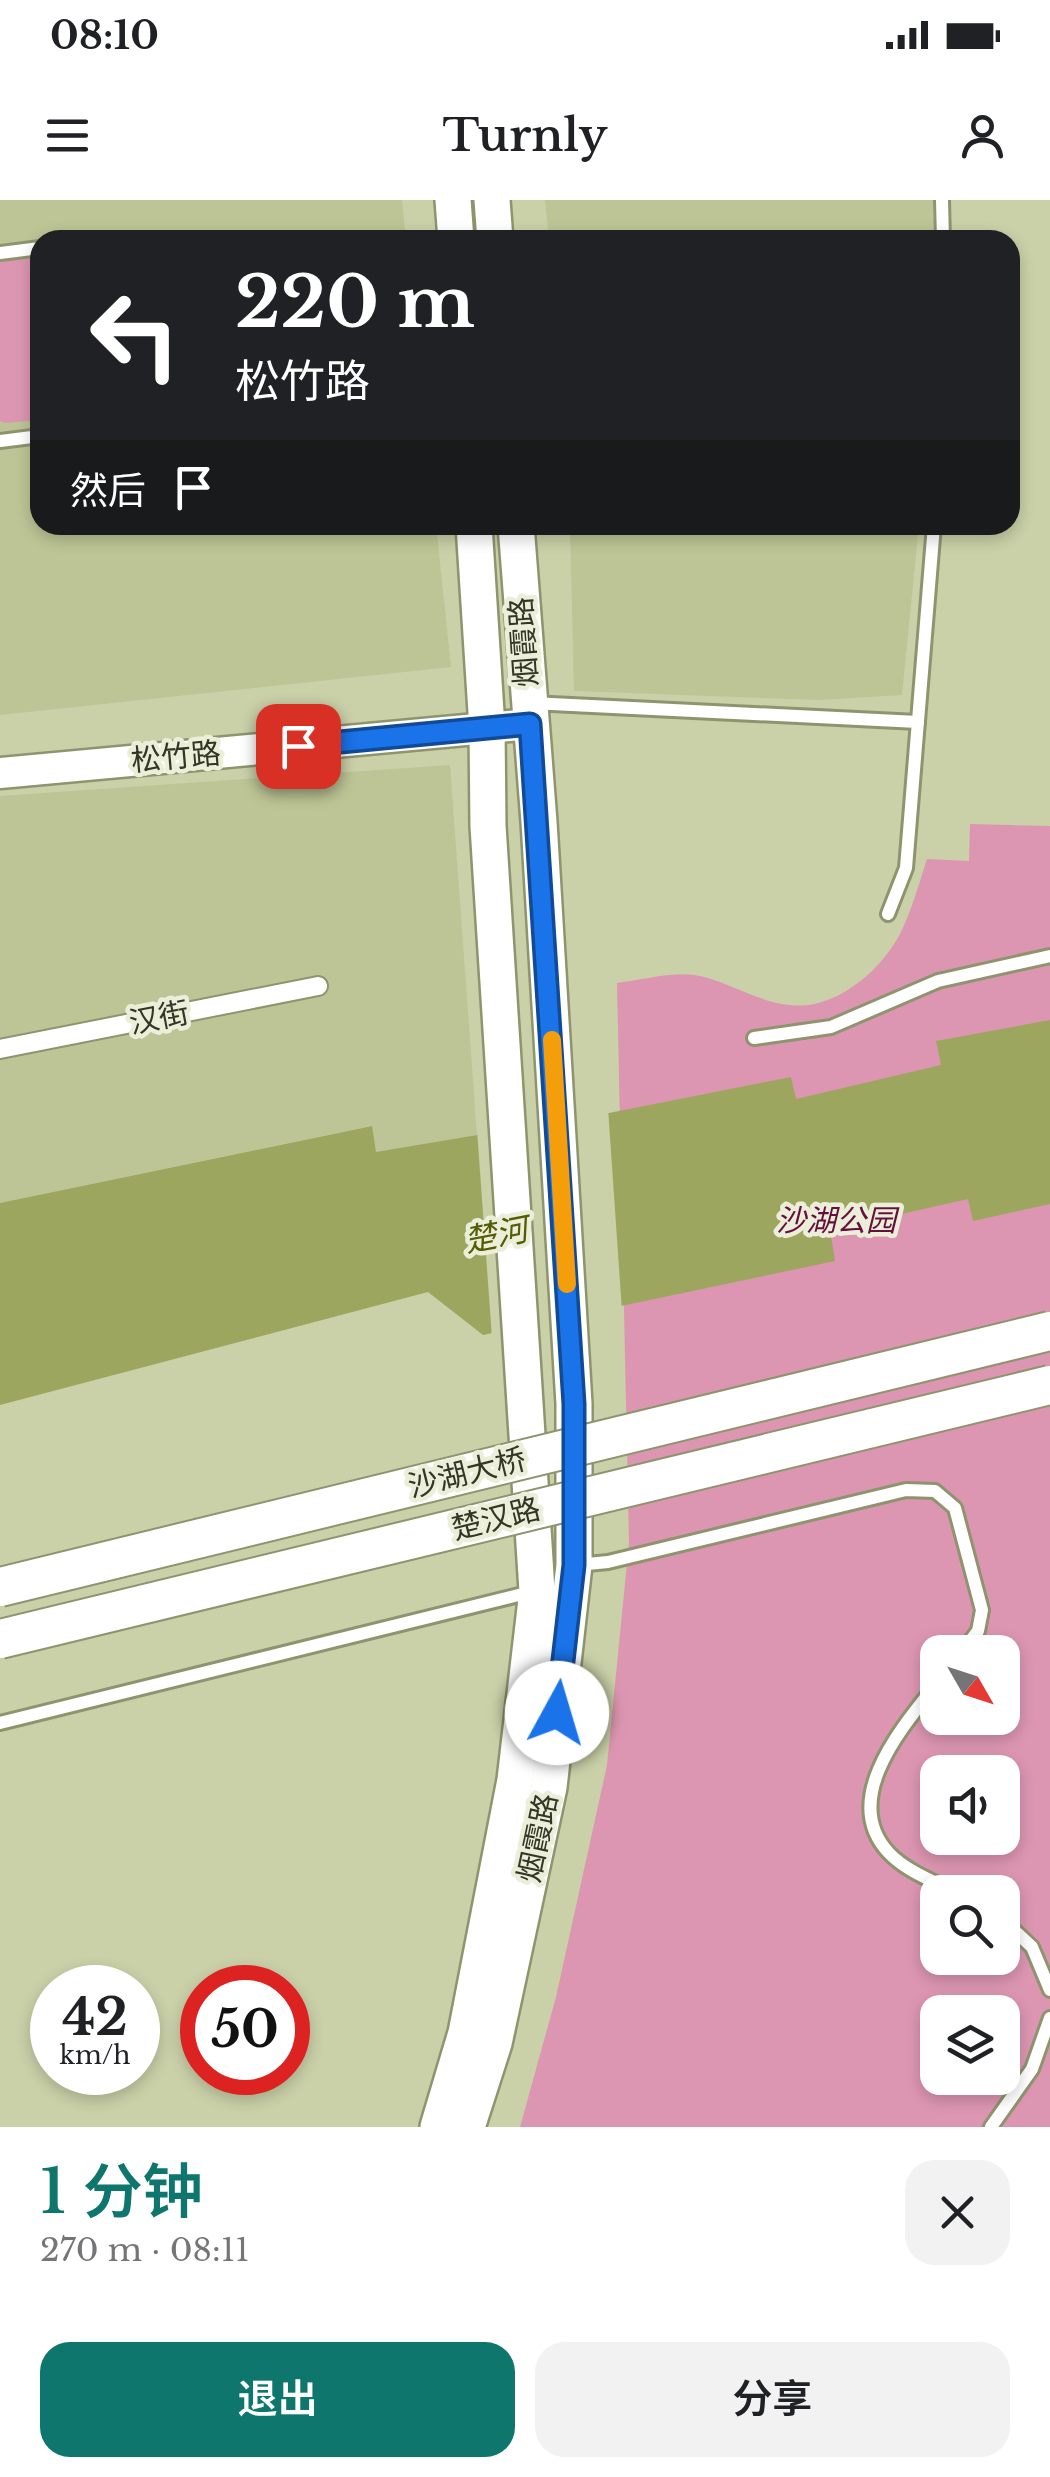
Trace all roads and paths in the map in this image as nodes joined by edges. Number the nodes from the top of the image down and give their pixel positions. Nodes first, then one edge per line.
1 (453, 200) edge
2 (492, 200) edge
3 (942, 200) edge
4 (455, 230) edge
5 (494, 230) edge
6 (943, 230) edge
7 (30, 249) edge
8 (0, 253) edge
9 (30, 437) edge
10 (0, 441) edge
11 (475, 535) edge
12 (517, 535) edge
13 (933, 535) edge
14 (530, 713) junction
15 (918, 722) junction
16 (486, 728) junction
17 (0, 773) edge
18 (888, 914) dead end
19 (1050, 956) edge
20 (318, 986) dead end
21 (754, 1038) dead end
22 (0, 1049) edge
23 (1050, 1331) edge
24 (1050, 1385) edge
25 (574, 1565) junction
26 (0, 1587) edge
27 (537, 1591) junction
28 (975, 1635) edge
29 (0, 1638) edge
30 (920, 1706) edge
31 (0, 1723) edge
32 (920, 1875) edge
33 (1020, 1936) edge
34 (1050, 1990) edge
35 (1050, 2018) edge
36 (438, 2127) edge
37 (467, 2127) edge
38 (990, 2127) edge

1 - 4 main road
2 - 5 main road
3 - 6 lane
7 - 8 lane
9 - 10 lane
11 - 16 main road, 烟霞路
12 - 14 main road, 烟霞路
13 - 15 lane
14 - 15 lane
14 - 16 street, 松竹路
14 - 25 main road, 烟霞路
15 - 18 lane
16 - 17 street, 松竹路
16 - 27 main road, 烟霞路
19 - 21 lane
20 - 22 street, 汉街
23 - 26 main road, 沙湖大桥, bridge
24 - 29 main road, 楚汉路, bridge
25 - 28 lane
25 - 37 main road, 烟霞路
27 - 31 lane
27 - 36 main road, 烟霞路
30 - 32 lane
33 - 34 lane
35 - 38 lane

